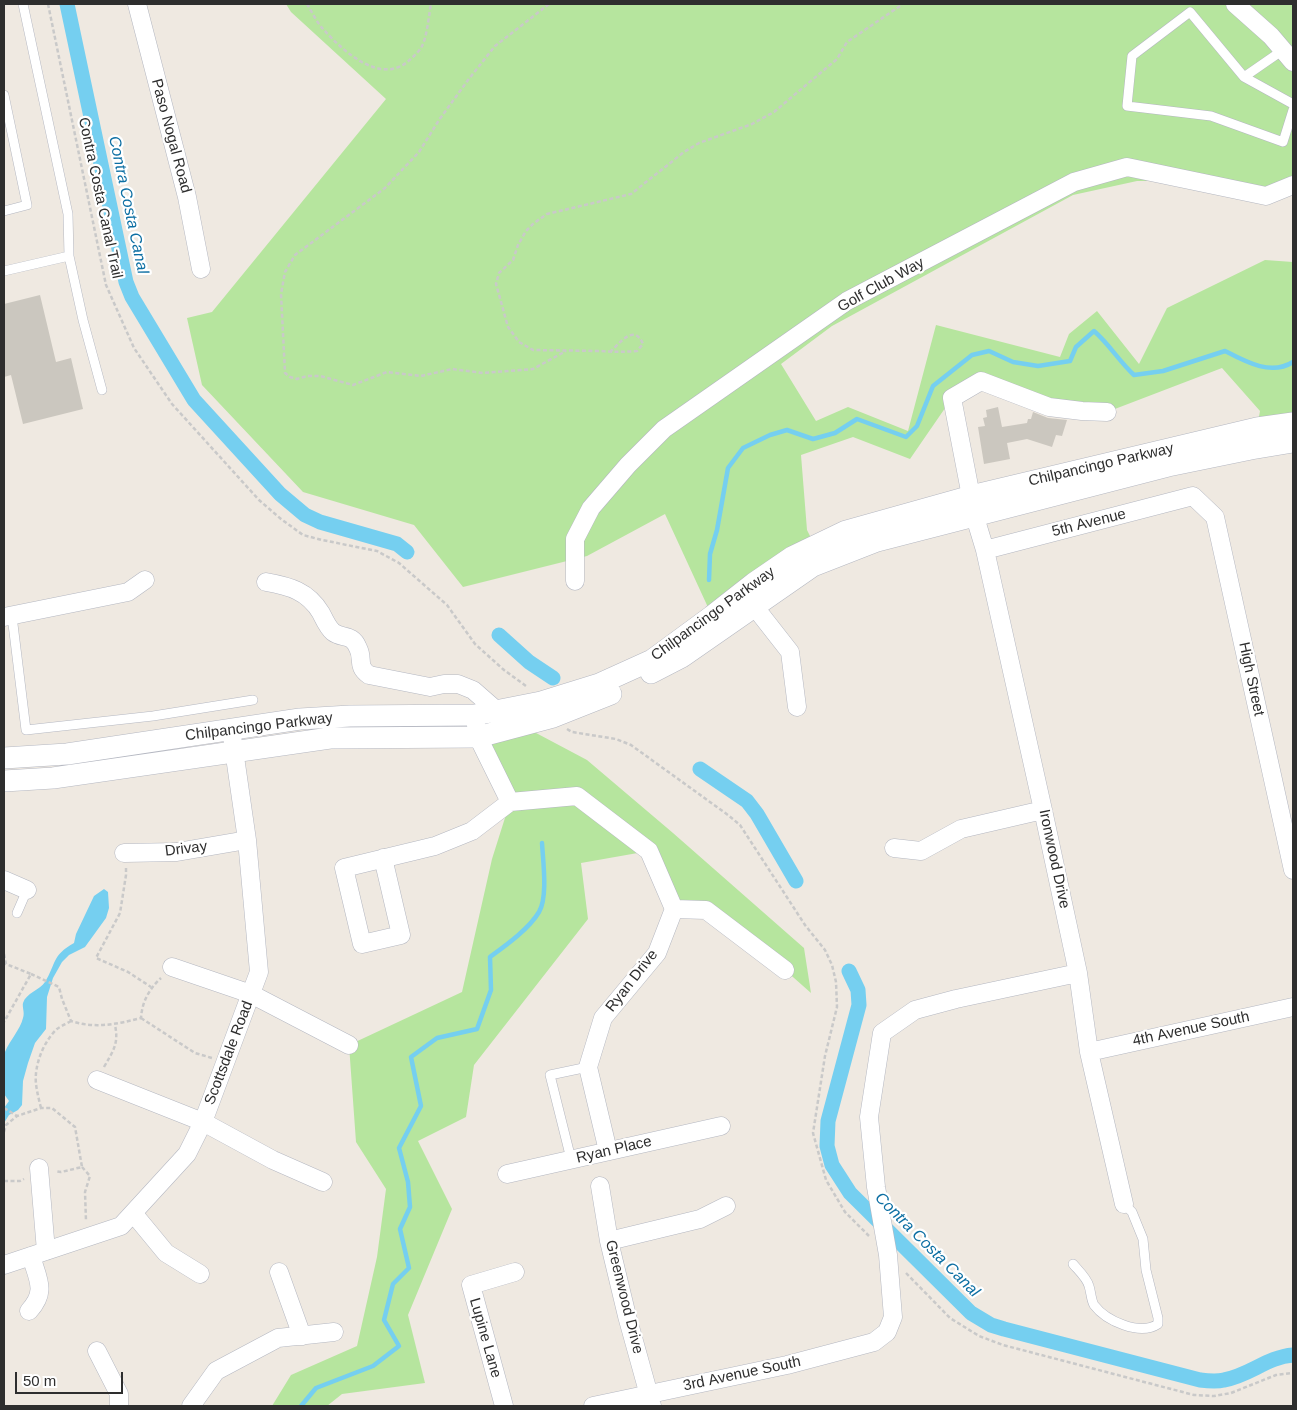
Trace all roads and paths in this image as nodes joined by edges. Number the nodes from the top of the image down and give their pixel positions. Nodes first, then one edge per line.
1 (23, 4) edge
2 (48, 4) edge
3 (137, 4) edge
4 (307, 4) edge
5 (431, 4) edge
6 (549, 4) edge
7 (903, 4) edge
8 (1235, 4) edge
9 (1288, 56) edge
10 (1244, 77) junction
11 (4, 95) edge
12 (1293, 104) edge
13 (1293, 110) edge
14 (1293, 185) edge
15 (4, 211) edge
16 (69, 256) junction
17 (201, 269) dead end
18 (4, 271) edge
19 (566, 351) junction
20 (610, 352) junction
21 (102, 390) dead end
22 (1107, 412) dead end
23 (1293, 423) edge
24 (1293, 442) edge
25 (1193, 496) joint
26 (973, 506) junction
27 (985, 550) junction
28 (145, 580) dead end
29 (575, 581) dead end
30 (266, 582) dead end
31 (750, 598) junction
32 (8, 616) edge
33 (254, 700) dead end
34 (541, 702) junction
35 (797, 707) dead end
36 (497, 711) junction
37 (475, 715) junction
38 (231, 729) junction
39 (478, 737) junction
40 (234, 752) junction
41 (4, 758) edge
42 (4, 781) edge
43 (510, 802) junction
44 (1044, 810) junction
45 (247, 840) junction
46 (894, 848) dead end
47 (124, 853) joint
48 (384, 858) junction
49 (1293, 870) edge
50 (4, 880) edge
51 (26, 890) joint
52 (674, 909) junction
53 (18, 913) dead end
54 (4, 954) edge
55 (172, 967) joint
56 (785, 970) dead end
57 (1078, 973) junction
58 (30, 974) junction
59 (151, 988) junction
60 (251, 994) junction
61 (1293, 1007) edge
62 (141, 1018) junction
63 (71, 1021) junction
64 (4, 1022) edge
65 (115, 1025) junction
66 (349, 1046) dead end
67 (1089, 1052) junction
68 (225, 1062) junction
69 (588, 1067) junction
70 (97, 1080) joint
71 (4, 1108) edge
72 (41, 1108) junction
73 (17, 1116) junction
74 (203, 1122) junction
75 (721, 1126) dead end
76 (4, 1132) edge
77 (608, 1151) junction
78 (571, 1159) junction
79 (82, 1167) junction
80 (39, 1168) junction
81 (507, 1174) dead end
82 (4, 1181) edge
83 (322, 1182) dead end
84 (600, 1186) dead end
85 (1124, 1204) joint
86 (726, 1206) dead end
87 (133, 1213) junction
88 (87, 1237) junction
89 (609, 1242) junction
90 (39, 1254) junction
91 (1073, 1264) dead end
92 (4, 1265) edge
93 (279, 1272) dead end
94 (515, 1272) dead end
95 (200, 1274) dead end
96 (29, 1311) dead end
97 (334, 1332) dead end
98 (302, 1336) junction
99 (97, 1352) dead end
100 (651, 1400) edge
101 (119, 1406) edge
102 (191, 1406) edge
103 (504, 1406) edge
104 (593, 1406) edge

1 - 16 lane
2 - 34 path, Contra Costa Canal Trail
3 - 17 street, Paso Nogal Road
4 - 5 path
6 - 19 path
7 - 19 path
8 - 9 street
9 - 10 lane
10 - 12 lane
10 - 13 lane
11 - 15 lane
14 - 29 street, Golf Club Way
16 - 18 lane
16 - 21 lane
19 - 20 path
20 - 20 path
22 - 26 street, Ironwood Drive
23 - 26 street, Chilpancingo Parkway
24 - 26 street, Chilpancingo Parkway
25 - 27 street, 5th Avenue
25 - 49 street, High Street
26 - 27 street, Ironwood Drive
26 - 31 street, Chilpancingo Parkway
27 - 44 street, Ironwood Drive
28 - 32 street
30 - 36 street
31 - 34 street, Chilpancingo Parkway
31 - 35 street
31 - 39 street, Chilpancingo Parkway
32 - 33 lane
34 - 36 street, Chilpancingo Parkway
36 - 37 street, Chilpancingo Parkway
37 - 38 street, Chilpancingo Parkway
37 - 39 street
38 - 40 street, Scottsdale Road
38 - 41 street, Chilpancingo Parkway
39 - 40 street, Chilpancingo Parkway
39 - 43 street
40 - 42 street, Chilpancingo Parkway
40 - 45 street, Scottsdale Road
43 - 48 street
43 - 52 street
44 - 46 street
44 - 57 street, Ironwood Drive
45 - 47 street, Drivay
45 - 60 street, Scottsdale Road
47 - 59 path
48 - 48 street
50 - 51 street
51 - 53 lane
52 - 56 street
52 - 69 street, Ryan Drive
54 - 58 path
55 - 59 path
55 - 60 street
57 - 67 street, Ironwood Drive
57 - 100 street, 3rd Avenue South
58 - 63 path
58 - 64 path
59 - 62 path
60 - 66 street
60 - 68 street, Scottsdale Road
61 - 67 street, 4th Avenue South
62 - 65 path
62 - 68 path
63 - 65 path
63 - 72 path
65 - 70 path
67 - 85 street, Ironwood Drive
68 - 74 street, Scottsdale Road
69 - 77 street
69 - 78 lane
70 - 74 street
71 - 73 path
72 - 73 path
72 - 79 path
73 - 76 path
74 - 83 street
74 - 87 street, Scottsdale Road
75 - 77 street, Ryan Place
77 - 78 street, Ryan Place
78 - 81 street, Ryan Place
79 - 80 path
79 - 88 path
80 - 82 path
80 - 90 street
84 - 89 street, Greenwood Drive
85 - 91 lane
86 - 89 street
87 - 88 street, Scottsdale Road
87 - 95 street
88 - 90 street, Scottsdale Road
89 - 100 street, Greenwood Drive
90 - 92 street, Scottsdale Road
90 - 96 street
93 - 98 street
94 - 103 street, Lupine Lane
97 - 98 street
98 - 102 street
99 - 101 street
100 - 104 street, 3rd Avenue South

